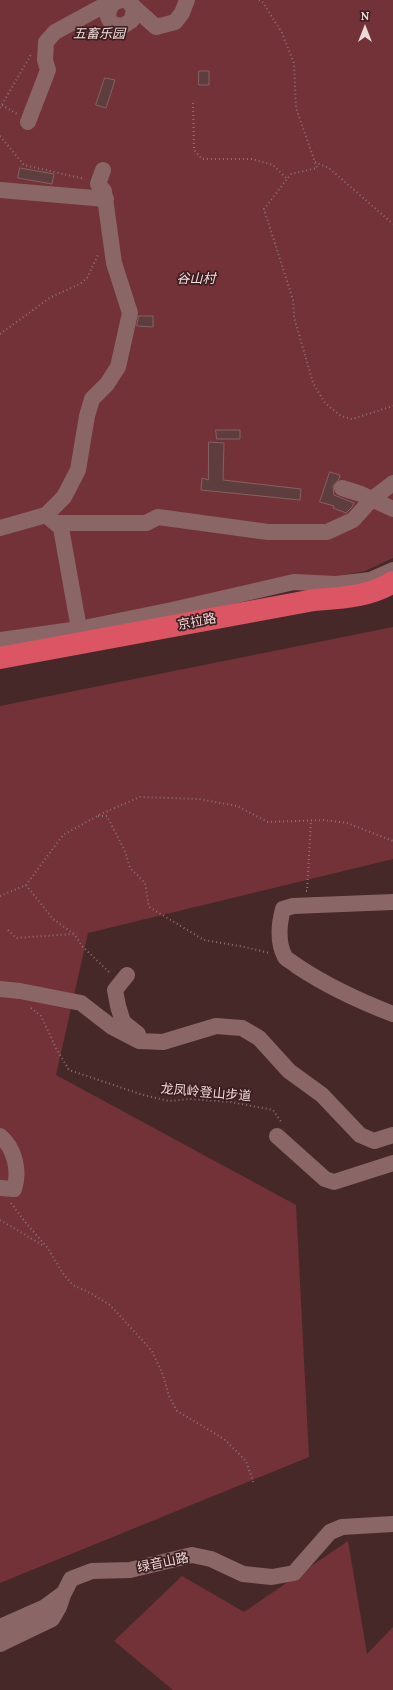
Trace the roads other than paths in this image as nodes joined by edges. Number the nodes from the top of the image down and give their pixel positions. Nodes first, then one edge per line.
1 (114, 0) edge
2 (123, 0) edge
3 (128, 0) edge
4 (187, 0) edge
5 (28, 122) road end
6 (101, 176) road end
7 (0, 190) edge
8 (106, 199) junction
9 (393, 483) edge
10 (342, 488) dead end
11 (372, 499) junction
12 (393, 509) edge
13 (51, 519) junction
14 (0, 528) edge
15 (393, 570) edge
16 (393, 582) edge
17 (80, 636) junction
18 (0, 640) edge
19 (0, 658) edge
20 (393, 902) edge
21 (124, 979) road end
22 (0, 989) edge
23 (393, 1014) edge
24 (146, 1041) junction
25 (393, 1135) edge
26 (0, 1136) edge
27 (277, 1136) road end
28 (393, 1162) edge
29 (4, 1189) edge
30 (393, 1524) edge
31 (64, 1593) junction
32 (0, 1626) edge
33 (0, 1644) edge

1 - 5 street
2 - 3 street
3 - 4 street
6 - 8 street
7 - 8 street
8 - 13 street
9 - 11 street
10 - 11 street
11 - 12 street
11 - 13 street
13 - 14 street
13 - 17 street
15 - 17 street
16 - 17 highway, 京拉路
17 - 18 street
17 - 19 highway, 京拉路
20 - 23 street
21 - 24 street
22 - 24 street
24 - 25 street
26 - 29 street
27 - 28 street
30 - 31 street, 绿音山路
31 - 32 street, 绿音山路
31 - 33 street

